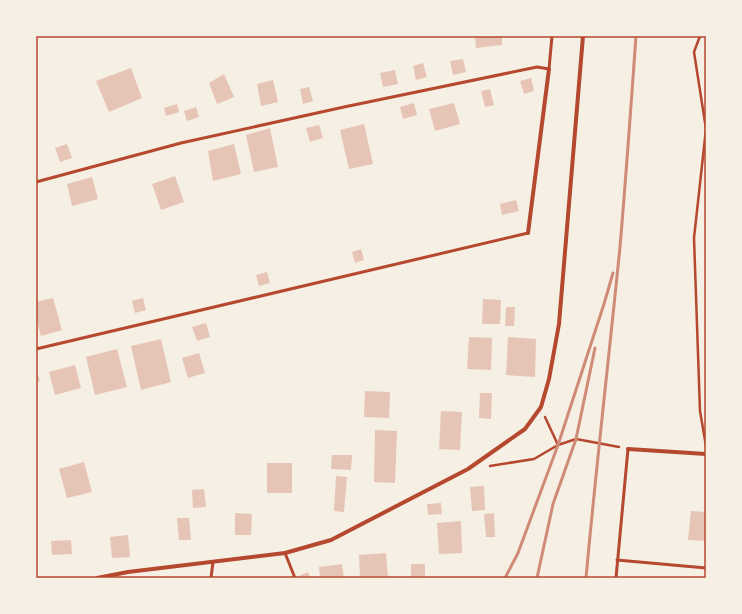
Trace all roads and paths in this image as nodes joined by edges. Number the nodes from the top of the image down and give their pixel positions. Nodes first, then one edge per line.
1 (552, 36) edge
2 (583, 36) edge
3 (700, 36) edge
4 (549, 69) junction
5 (36, 182) edge
6 (528, 233) joint
7 (36, 349) edge
8 (541, 407) junction
9 (558, 445) junction
10 (706, 446) edge
11 (628, 449) junction
12 (706, 454) edge
13 (490, 466) dead end
14 (285, 553) junction
15 (618, 560) junction
16 (213, 562) junction
17 (706, 568) edge
18 (97, 578) edge
19 (211, 578) edge
20 (295, 578) edge
21 (616, 578) edge

1 - 4 lane
2 - 8 street
3 - 10 path
4 - 5 lane
4 - 6 street
6 - 7 lane
8 - 9 path
8 - 14 street
9 - 11 path
9 - 13 path
11 - 12 street
11 - 15 lane
14 - 16 street
14 - 20 lane
15 - 17 lane
15 - 21 lane
16 - 18 street
16 - 19 lane

